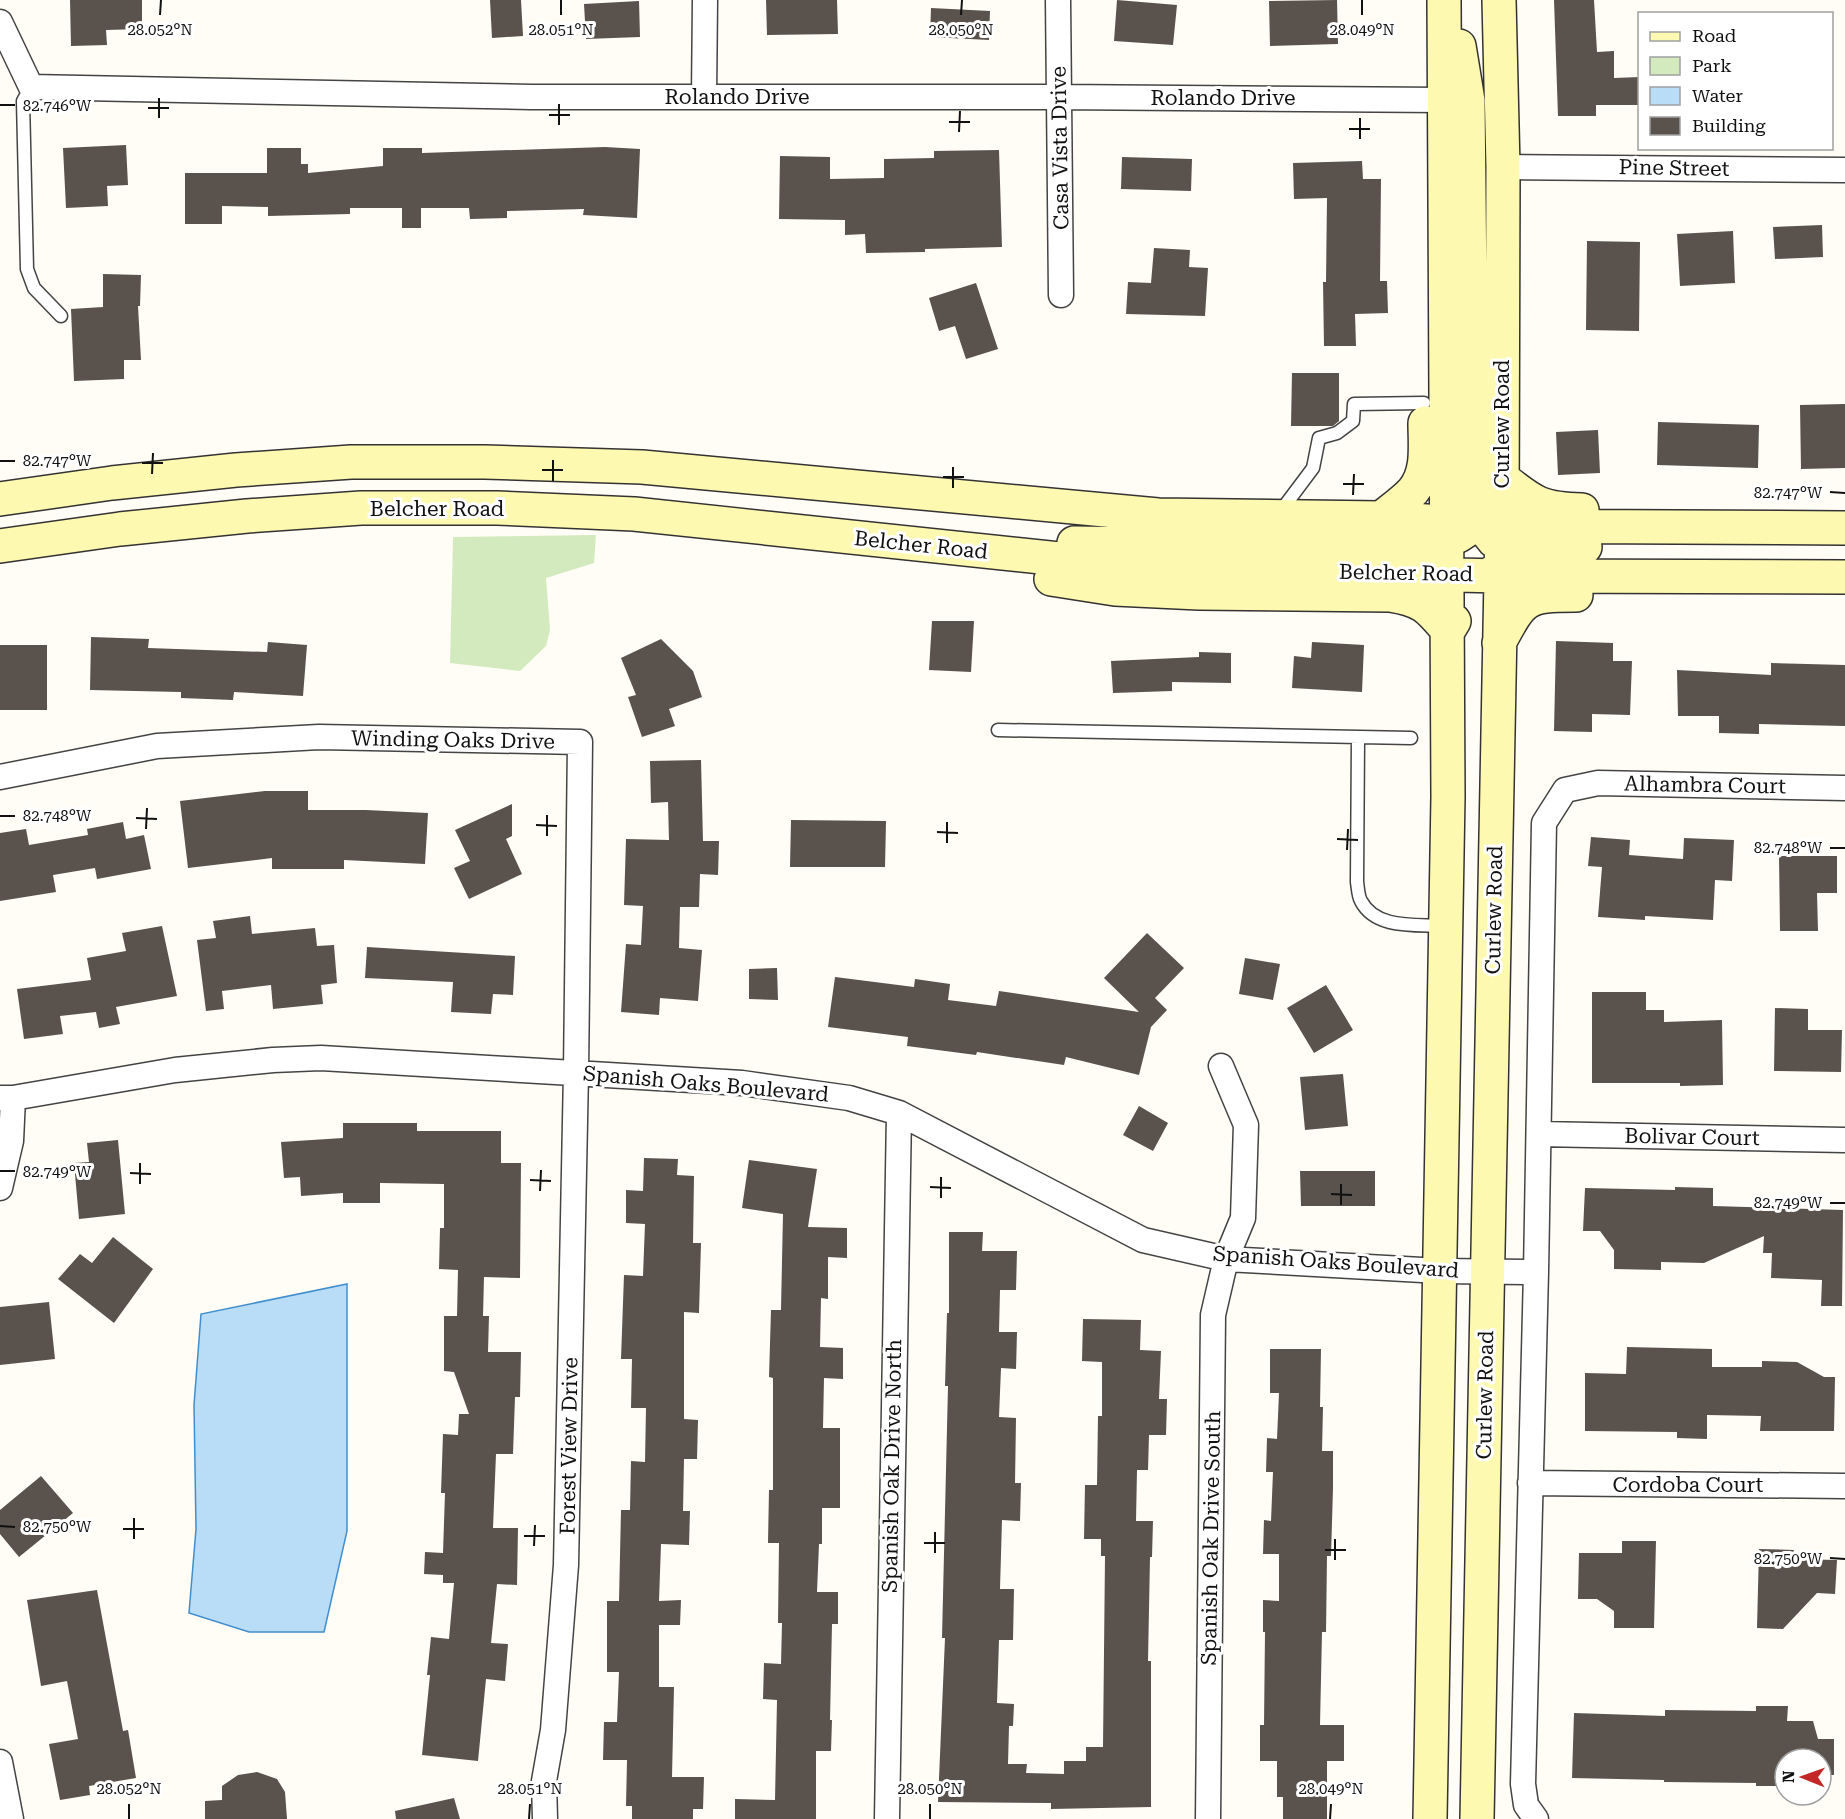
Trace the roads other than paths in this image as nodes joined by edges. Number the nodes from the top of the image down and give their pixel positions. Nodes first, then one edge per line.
1 (705, 0) edge
2 (1059, 0) edge
3 (1444, 0) edge
4 (1452, 0) edge
5 (1499, 0) edge
6 (0, 22) edge
7 (31, 87) junction
8 (704, 97) junction
9 (1058, 97) junction
10 (1444, 100) junction
11 (1503, 167) junction
12 (1845, 170) edge
13 (1445, 202) junction
14 (1061, 295) dead end
15 (62, 316) dead end
16 (1424, 403) junction
17 (1502, 478) junction
18 (0, 499) edge
19 (1276, 517) junction
20 (1381, 518) junction
21 (1845, 522) edge
22 (1845, 528) edge
23 (910, 544) junction
24 (0, 546) edge
25 (1845, 548) edge
26 (1475, 552) junction
27 (1845, 578) edge
28 (1845, 583) edge
29 (1448, 631) junction
30 (1498, 644) junction
31 (998, 730) dead end
32 (1358, 738) junction
33 (1411, 738) dead end
34 (0, 777) edge
35 (1845, 788) edge
36 (1446, 926) junction
37 (1492, 1005) junction
38 (1221, 1066) dead end
39 (576, 1072) junction
40 (6, 1098) edge
41 (898, 1113) junction
42 (1539, 1134) junction
43 (1845, 1140) edge
44 (0, 1188) edge
45 (1226, 1259) junction
46 (1440, 1270) junction
47 (1487, 1271) junction
48 (1536, 1272) junction
49 (1530, 1484) junction
50 (1845, 1486) edge
51 (0, 1762) edge
52 (11, 1819) edge
53 (545, 1819) edge
54 (887, 1819) edge
55 (1208, 1819) edge
56 (1431, 1819) edge
57 (1477, 1819) edge
58 (1536, 1819) edge

1 - 8 street
2 - 9 street, Casa Vista Drive
3 - 10 main road, Curlew Road
4 - 26 main road
5 - 11 main road, Curlew Road
6 - 7 street
7 - 8 street, Rolando Drive
7 - 15 lane
8 - 9 street, Rolando Drive
9 - 10 street, Rolando Drive
9 - 14 street, Casa Vista Drive
10 - 13 main road, Curlew Road
11 - 12 street, Pine Street
11 - 17 main road, Curlew Road
13 - 16 main road
13 - 26 main road, Curlew Road
16 - 19 lane
16 - 20 main road
17 - 21 main road
17 - 26 main road, Curlew Road
18 - 19 main road, Belcher Road
19 - 20 main road, Belcher Road
20 - 26 main road, Belcher Road
22 - 26 main road, Belcher Road
23 - 24 main road, Belcher Road
23 - 26 main road, Belcher Road
23 - 29 main road
25 - 26 main road
26 - 27 main road, Belcher Road
26 - 29 main road, Curlew Road
26 - 30 main road, Curlew Road
26 - 37 main road
28 - 30 main road
29 - 36 main road, Curlew Road
30 - 37 main road, Curlew Road
31 - 32 lane
32 - 33 lane
32 - 36 lane
34 - 39 street, Winding Oaks Drive
35 - 42 street, Alhambra Court
36 - 46 main road, Curlew Road
37 - 47 main road, Curlew Road
38 - 45 street, Spanish Oak Drive South
39 - 40 street, Spanish Oaks Boulevard
39 - 41 street, Spanish Oaks Boulevard
39 - 53 street, Forest View Drive
40 - 44 street
41 - 45 street, Spanish Oaks Boulevard
41 - 54 street, Spanish Oak Drive North
42 - 43 street, Bolivar Court
42 - 48 street
45 - 46 street, Spanish Oaks Boulevard
45 - 55 street, Spanish Oak Drive South
46 - 47 street, Spanish Oaks Boulevard
46 - 56 main road, Curlew Road
47 - 48 street, Spanish Oaks Boulevard
47 - 57 main road, Curlew Road
48 - 49 street
49 - 50 street, Cordoba Court
49 - 58 street
51 - 52 street

